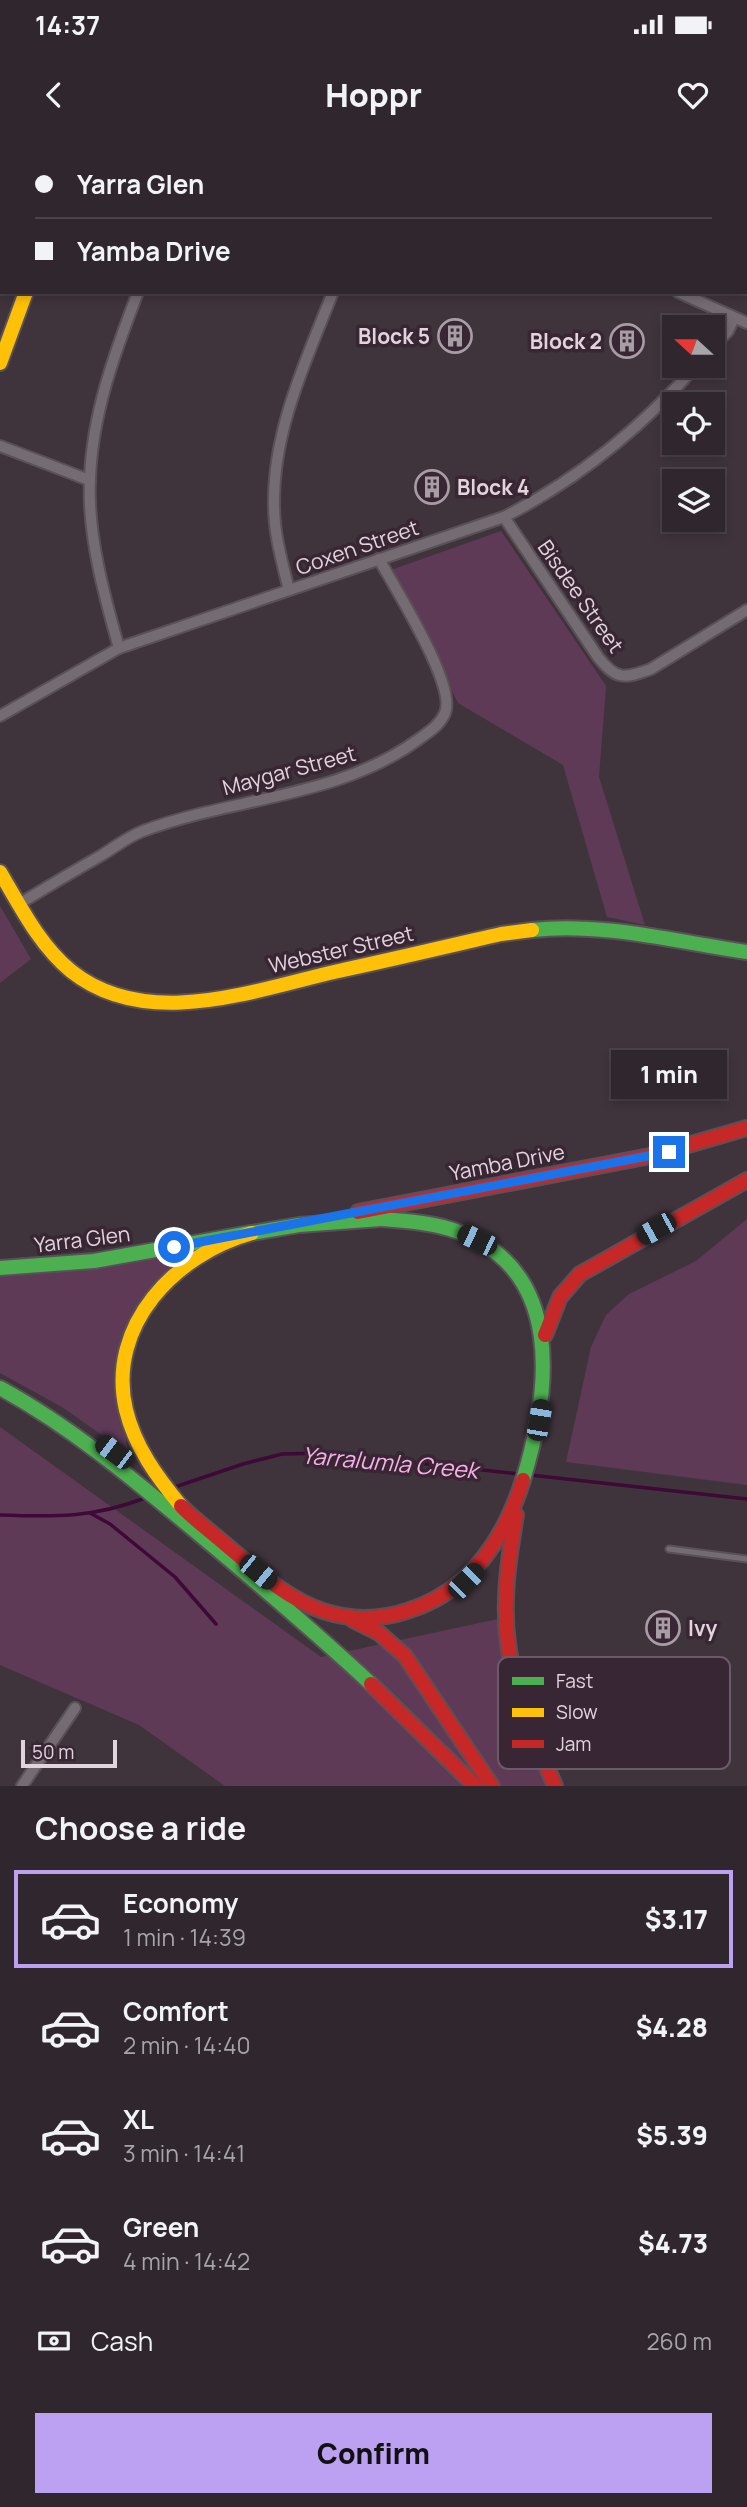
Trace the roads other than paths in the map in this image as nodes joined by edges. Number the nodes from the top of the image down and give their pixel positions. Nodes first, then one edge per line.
1 (25, 294) edge
2 (137, 294) edge
3 (332, 294) edge
4 (682, 294) edge
5 (734, 318) junction
6 (747, 323) edge
7 (725, 334) edge
8 (0, 363) edge
9 (684, 378) edge
10 (0, 446) edge
11 (89, 480) junction
12 (504, 517) junction
13 (379, 559) junction
14 (289, 590) junction
15 (747, 610) edge
16 (119, 648) junction
17 (0, 716) edge
18 (0, 872) edge
19 (19, 904) junction
20 (747, 952) edge
21 (747, 1128) edge
22 (747, 1180) edge
23 (274, 1228) junction
24 (250, 1233) junction
25 (0, 1268) edge
26 (544, 1349) junction
27 (0, 1381) edge
28 (0, 1388) edge
29 (124, 1465) junction
30 (513, 1516) junction
31 (191, 1519) junction
32 (669, 1549) dead end
33 (747, 1559) edge
34 (345, 1616) junction
35 (510, 1657) edge
36 (75, 1708) dead end
37 (548, 1769) edge
38 (22, 1786) edge
39 (475, 1786) edge
40 (492, 1786) edge
41 (555, 1786) edge

1 - 8 main road
2 - 11 street
3 - 14 street
4 - 5 street
5 - 6 street
5 - 7 street
9 - 12 street, Coxen Street
10 - 11 street
11 - 16 street
12 - 13 street, Coxen Street
12 - 15 street, Bisdee Street
13 - 14 street, Coxen Street
13 - 19 street, Maygar Street
14 - 16 street, Coxen Street
16 - 17 street, Coxen Street
18 - 19 main road, Webster Street
19 - 20 main road, Webster Street
21 - 23 main road, Yamba Drive
22 - 26 main road
23 - 24 main road
23 - 26 main road
24 - 25 main road, Yarra Glen
24 - 31 main road
26 - 30 main road
27 - 29 main road
28 - 29 main road
29 - 31 main road
30 - 34 main road
30 - 35 main road
31 - 34 main road
31 - 39 main road
32 - 33 lane
34 - 40 main road
36 - 38 street
37 - 41 main road

